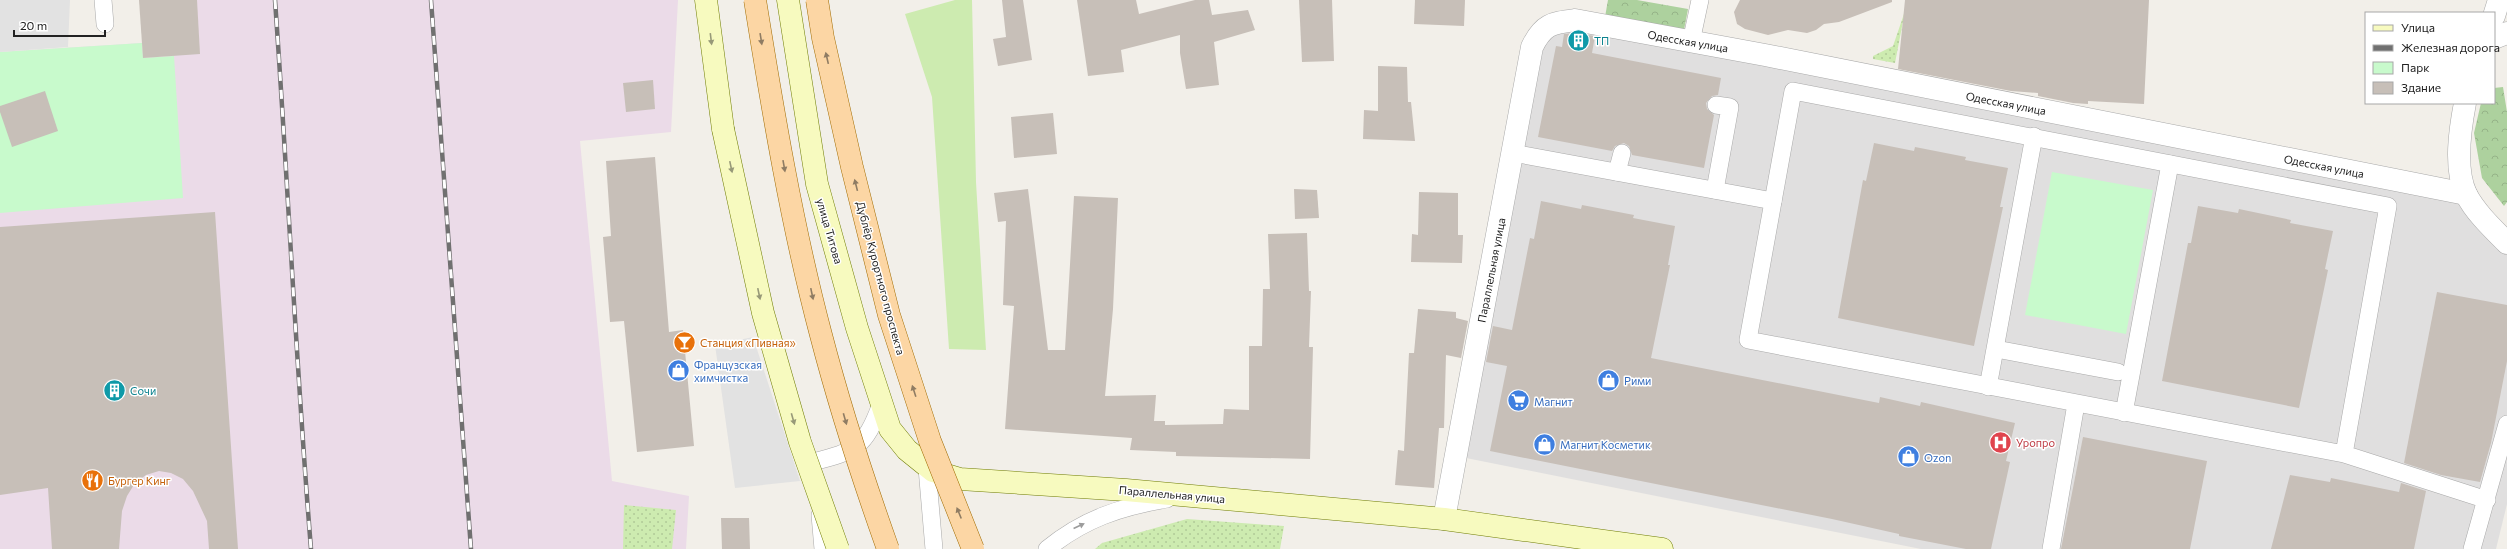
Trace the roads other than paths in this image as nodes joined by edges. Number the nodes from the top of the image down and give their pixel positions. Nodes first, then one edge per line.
1 (103, 0) edge
2 (706, 0) edge
3 (755, 0) edge
4 (788, 0) edge
5 (817, 0) edge
6 (1700, 0) edge
7 (2499, 0) edge
8 (2495, 13) edge
9 (104, 24) dead end
10 (1547, 26) joint
11 (2507, 32) edge
12 (2495, 38) edge
13 (1691, 42) junction
14 (2465, 104) edge
15 (1716, 105) dead end
16 (2034, 136) junction
17 (1513, 153) junction
18 (1622, 153) dead end
19 (2170, 164) junction
20 (1618, 172) junction
21 (1715, 190) junction
22 (2466, 194) junction
23 (1773, 201) junction
24 (2507, 244) edge
25 (1996, 349) junction
26 (2118, 372) dead end
27 (1988, 387) junction
28 (881, 404) junction
29 (2076, 404) junction
30 (2124, 413) junction
31 (2507, 424) edge
32 (907, 450) joint
33 (2344, 454) junction
34 (927, 468) junction
35 (1186, 495) junction
36 (2487, 500) junction
37 (1444, 519) junction
38 (823, 549) edge
39 (838, 549) edge
40 (888, 549) edge
41 (934, 549) edge
42 (973, 549) edge
43 (1047, 549) edge
44 (1662, 549) edge
45 (2051, 549) edge
46 (2472, 549) edge

1 - 9 lane
2 -> 39 main road, bridge
3 -> 40 main road, bridge
4 - 28 main road, улица Титова
42 -> 5 main road, Дублёр Курортного проспекта, bridge
6 - 13 lane
7 - 8 street
10 - 13 street, Одесская улица
10 - 17 street, Параллельная улица
11 - 12 street
13 - 22 street, Одесская улица
14 - 22 street
15 - 21 lane
16 - 19 lane
16 - 23 lane
16 - 25 lane
17 - 20 lane
17 - 37 street, Параллельная улица
18 - 20 lane
19 - 30 lane
19 - 33 lane
20 - 21 lane
21 - 23 lane
22 - 24 street
23 - 27 lane
25 - 26 lane
25 - 27 lane
27 - 29 lane
28 - 32 main road, улица Титова
28 - 38 lane
29 - 30 lane
29 - 45 lane
30 - 33 lane
31 - 36 lane
32 - 34 main road, Параллельная улица
33 - 36 lane
34 - 35 main road, Параллельная улица
34 - 41 lane
35 - 37 main road, Параллельная улица
43 -> 35 lane
36 - 46 lane
37 - 44 main road, Параллельная улица

